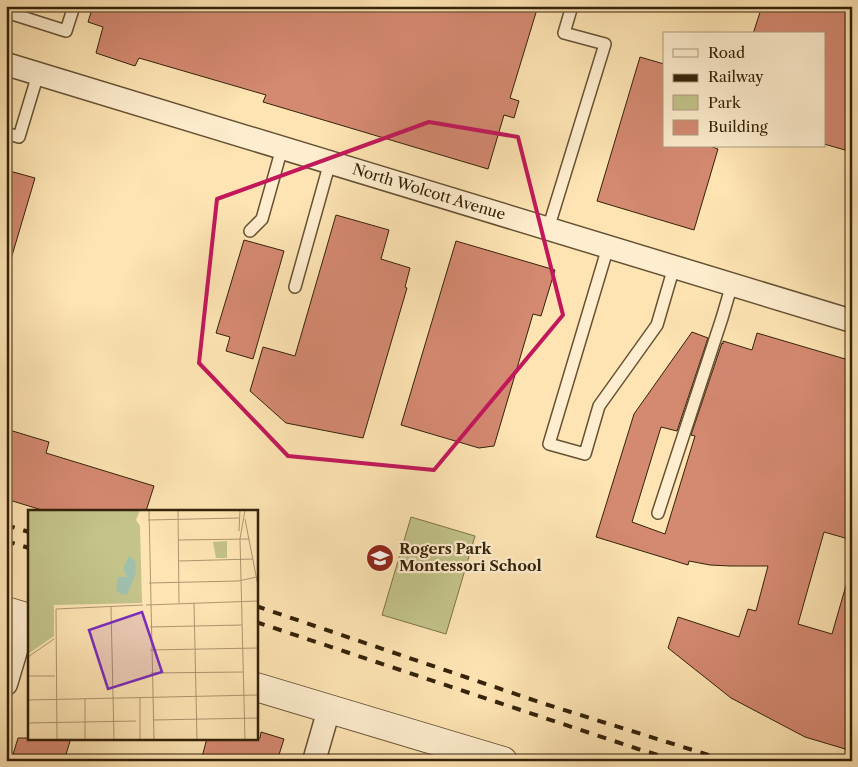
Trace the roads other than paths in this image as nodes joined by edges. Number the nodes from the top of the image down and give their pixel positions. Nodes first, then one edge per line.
1 (74, 6) edge
2 (572, 6) edge
3 (6, 12) edge
4 (6, 64) edge
5 (38, 74) junction
6 (6, 133) edge
7 (282, 148) junction
8 (330, 162) junction
9 (548, 229) junction
10 (250, 231) dead end
11 (608, 247) junction
12 (674, 267) junction
13 (732, 284) junction
14 (295, 287) dead end
15 (852, 321) edge
16 (658, 513) dead end
17 (20, 615) edge
18 (6, 684) edge
19 (258, 688) edge
20 (329, 709) junction
21 (314, 761) edge
22 (503, 761) edge

1 - 3 lane
2 - 9 lane
4 - 5 street, North Wolcott Avenue
5 - 6 lane
5 - 7 street, North Wolcott Avenue
7 - 8 street, North Wolcott Avenue
7 - 10 lane
8 - 9 street, North Wolcott Avenue
8 - 14 lane
9 - 11 street, North Wolcott Avenue
11 - 12 street, North Wolcott Avenue
11 - 12 lane
12 - 13 street, North Wolcott Avenue
13 - 15 street, North Wolcott Avenue
13 - 16 lane
17 - 18 street
19 - 20 street
20 - 21 street
20 - 22 street

